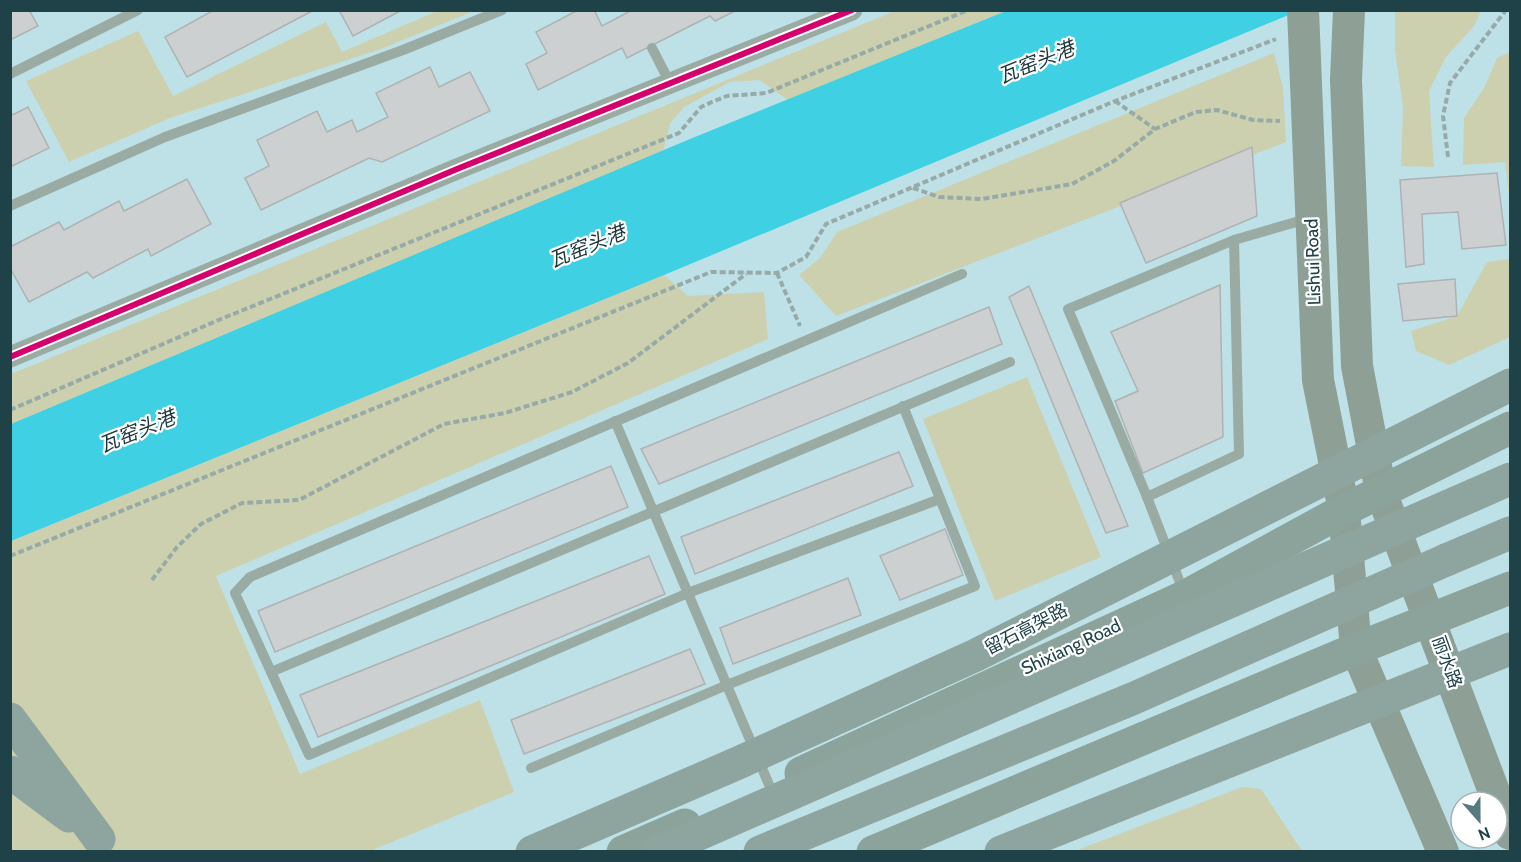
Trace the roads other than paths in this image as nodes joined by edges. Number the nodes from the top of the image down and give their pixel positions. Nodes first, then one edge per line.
1 (138, 10) edge
2 (502, 10) edge
3 (852, 10) edge
4 (1349, 10) edge
5 (1304, 19) edge
6 (652, 48) dead end
7 (10, 74) edge
8 (671, 85) junction
9 (10, 206) edge
10 (1311, 218) junction
11 (1234, 240) junction
12 (962, 274) dead end
13 (10, 357) edge
14 (1010, 362) dead end
15 (1510, 385) edge
16 (903, 406) junction
17 (615, 421) junction
18 (1510, 428) edge
19 (1510, 479) edge
20 (1381, 492) junction
21 (1147, 497) junction
22 (940, 499) junction
23 (652, 510) junction
24 (1344, 510) junction
25 (1510, 533) edge
26 (1510, 588) edge
27 (688, 593) junction
28 (1186, 596) junction
29 (1432, 620) junction
30 (1356, 649) junction
31 (1510, 649) edge
32 (271, 672) junction
33 (727, 685) junction
34 (10, 718) edge
35 (531, 768) dead end
36 (10, 772) edge
37 (770, 787) junction
38 (1510, 834) edge
39 (106, 845) edge
40 (532, 852) edge
41 (624, 852) edge
42 (658, 852) edge
43 (760, 852) edge
44 (873, 852) edge
45 (1001, 852) edge
46 (1443, 852) edge

1 - 7 lane
2 - 9 lane
3 - 8 street
4 - 20 main road
5 - 10 main road, Lishui Road
6 - 8 lane
8 - 13 street
10 - 11 lane
10 - 24 main road, Lishui Road
11 - 21 lane
11 - 21 lane
12 - 17 lane
14 - 16 lane
15 - 40 highway, 留石高架路, bridge
16 - 22 lane
16 - 23 lane
17 - 23 lane
17 - 32 lane
18 - 20 main road, Shixiang Road
19 - 42 highway, bridge
20 - 24 main road, Shixiang Road
20 - 29 main road, 丽水路
21 - 28 lane
22 - 27 lane
22 - 33 lane
23 - 27 lane
23 - 32 lane
24 - 28 main road, Shixiang Road
24 - 30 main road
25 - 43 highway, bridge
26 - 29 main road
27 - 32 lane
27 - 33 lane
28 - 37 main road, Shixiang Road
29 - 30 main road
29 - 38 main road, 丽水路
30 - 44 main road
30 - 46 main road
31 - 45 highway, bridge
33 - 35 lane
33 - 37 lane
34 - 39 highway
36 - 39 highway
37 - 41 main road, Shixiang Road

